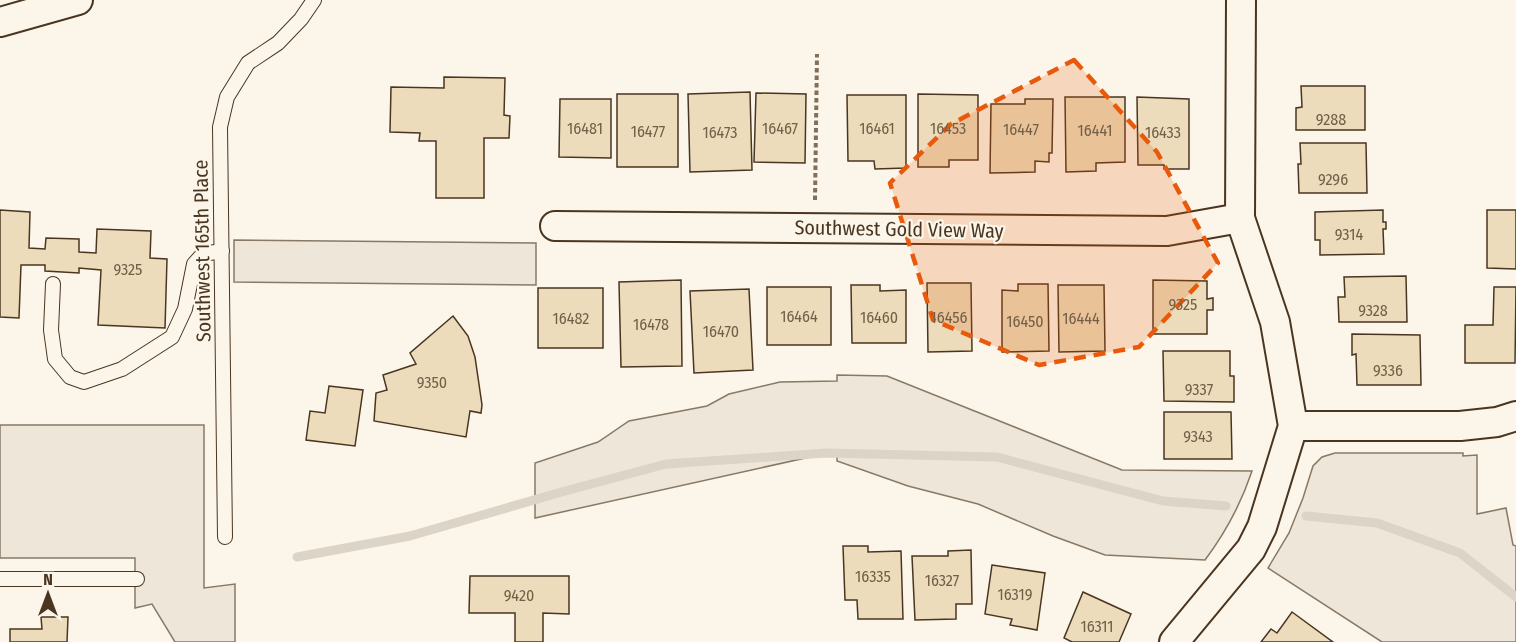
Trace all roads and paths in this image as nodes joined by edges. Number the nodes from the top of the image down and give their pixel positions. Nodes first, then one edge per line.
1 (78, 0) edge
2 (314, 0) edge
3 (1241, 0) edge
4 (0, 22) edge
5 (817, 54) dead end
6 (815, 201) dead end
7 (1240, 218) junction
8 (555, 226) dead end
9 (222, 250) junction
10 (53, 284) dead end
11 (1516, 416) edge
12 (1293, 426) junction
13 (225, 537) dead end
14 (0, 579) edge
15 (137, 579) dead end
16 (1174, 642) edge

1 - 4 street
2 - 9 lane, Southwest 165th Place
3 - 7 street
5 - 6 path
7 - 8 street, Southwest Gold View Way
7 - 12 street
9 - 10 lane
9 - 13 lane, Southwest 165th Place
11 - 12 street
12 - 16 street
14 - 15 lane

